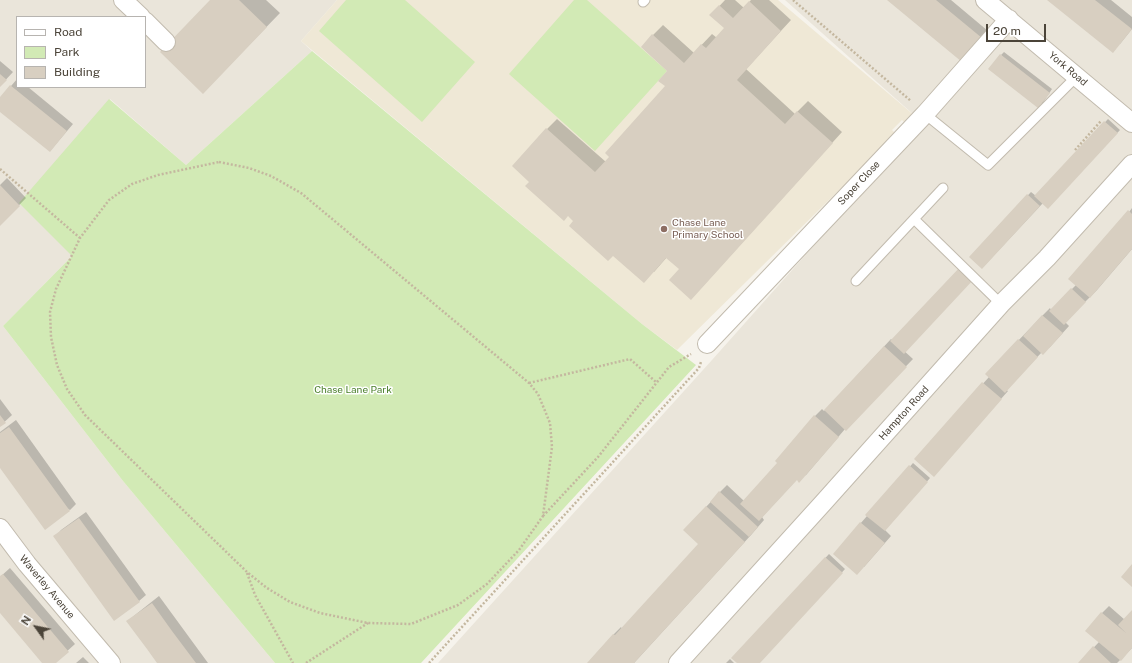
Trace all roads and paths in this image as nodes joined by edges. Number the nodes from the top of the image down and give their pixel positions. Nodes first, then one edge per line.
1 (123, 0) edge
2 (793, 0) edge
3 (985, 0) edge
4 (139, 16) edge
5 (1009, 20) junction
6 (146, 22) edge
7 (166, 42) dead end
8 (1077, 76) junction
9 (1114, 108) junction
10 (925, 114) junction
11 (1132, 123) edge
12 (1075, 150) dead end
13 (1132, 164) edge
14 (0, 169) edge
15 (943, 188) dead end
16 (914, 219) junction
17 (80, 238) junction
18 (856, 281) dead end
19 (1001, 304) junction
20 (707, 344) joint
21 (699, 368) dead end
22 (656, 382) junction
23 (529, 383) junction
24 (542, 516) junction
25 (0, 528) edge
26 (247, 572) junction
27 (368, 623) junction
28 (111, 663) edge
29 (293, 663) edge
30 (306, 663) edge
31 (429, 663) edge
32 (678, 663) edge

1 - 4 street
2 - 10 path
3 - 5 street, York Road
5 - 8 street, York Road
5 - 10 street, Soper Close
6 - 7 street
8 - 9 street, York Road
8 - 10 lane
9 - 11 street, York Road
9 - 12 path
10 - 20 street, Soper Close
13 - 19 street, Hampton Road
14 - 17 path
15 - 16 lane
16 - 18 lane
16 - 19 lane
17 - 23 path
17 - 26 path
19 - 32 street, Hampton Road
20 - 22 path
21 - 31 path
22 - 23 path
22 - 24 path
23 - 24 path
24 - 27 path
25 - 28 street, Waverley Avenue
26 - 27 path
26 - 29 path
27 - 30 path

